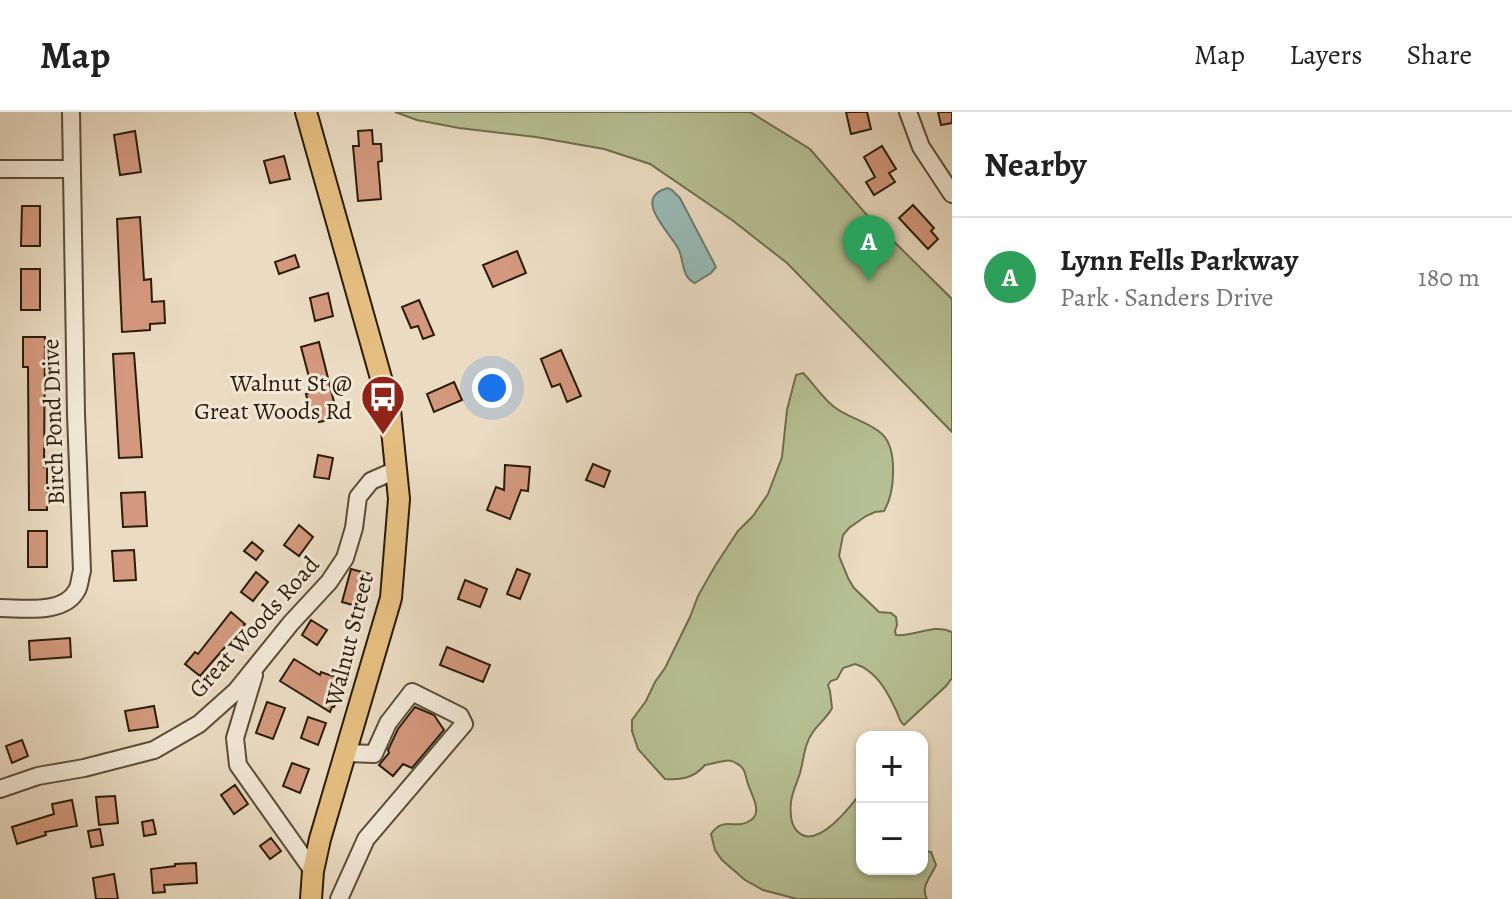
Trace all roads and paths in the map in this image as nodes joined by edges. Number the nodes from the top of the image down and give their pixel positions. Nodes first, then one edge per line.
1 (71, 112) edge
2 (306, 112) edge
3 (908, 112) edge
4 (0, 169) edge
5 (72, 169) junction
6 (952, 194) edge
7 (396, 470) junction
8 (0, 608) edge
9 (257, 666) junction
10 (347, 753) junction
11 (0, 789) edge
12 (313, 871) junction
13 (311, 899) edge
14 (339, 899) edge

1 - 5 street
2 - 7 main road, Walnut Street
3 - 6 street
4 - 5 street
5 - 8 street, Birch Pond Drive
7 - 9 street, Great Woods Road
7 - 10 main road, Walnut Street
9 - 11 street, Great Woods Road
9 - 12 street
10 - 12 main road, Walnut Street
10 - 14 street
12 - 13 main road, Walnut Street

